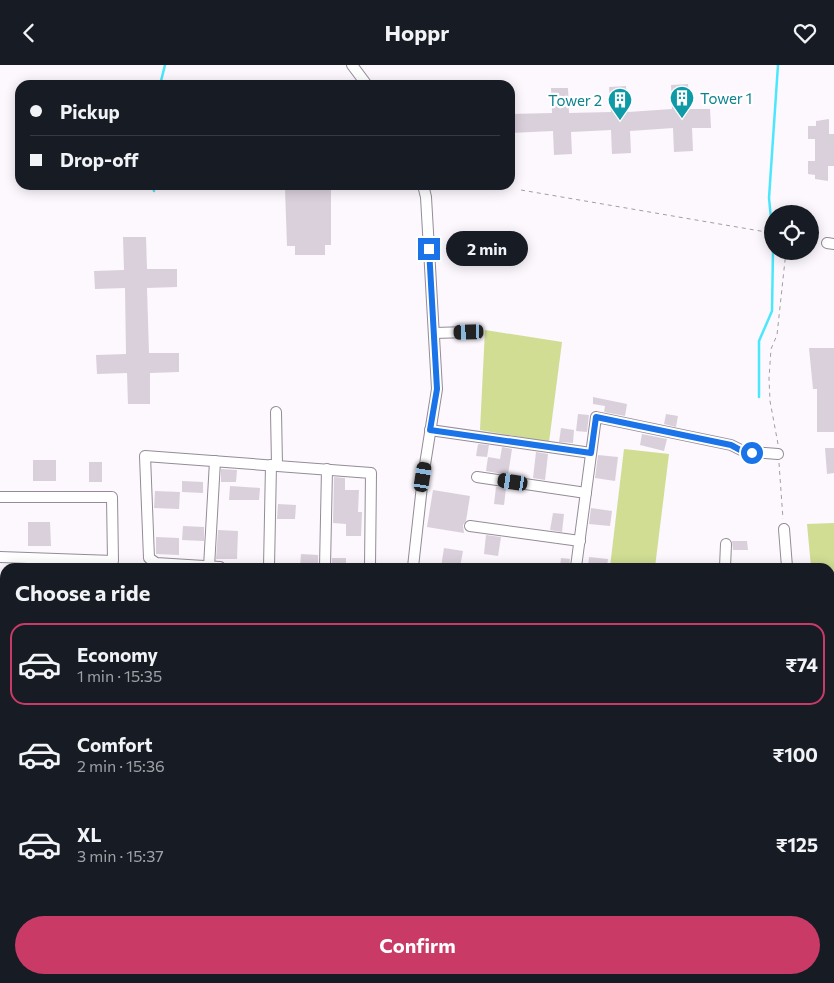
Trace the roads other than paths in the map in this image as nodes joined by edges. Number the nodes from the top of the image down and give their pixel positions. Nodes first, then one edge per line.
1 (352, 65) edge
2 (363, 80) edge
3 (424, 190) edge
4 (469, 332) dead end
5 (434, 333) junction
6 (276, 413) dead end
7 (430, 430) junction
8 (591, 453) junction
9 (778, 454) road end
10 (215, 461) junction
11 (274, 465) junction
12 (328, 469) junction
13 (477, 477) dead end
14 (586, 493) junction
15 (0, 497) edge
16 (470, 526) dead end
17 (784, 529) road end
18 (580, 541) junction
19 (726, 544) dead end
20 (0, 557) edge
21 (156, 563) edge
22 (215, 563) edge
23 (269, 563) edge
24 (325, 563) edge
25 (370, 563) edge
26 (413, 563) edge
27 (577, 563) edge
28 (725, 563) edge
29 (787, 563) edge

1 - 2 street
3 - 5 street
4 - 5 street
5 - 7 street
6 - 11 street
7 - 8 street
7 - 26 street
8 - 9 street
8 - 14 street
10 - 11 street
10 - 21 street
10 - 22 street
11 - 12 street
11 - 23 street
12 - 24 street
12 - 25 street
13 - 14 street
14 - 18 street
15 - 20 street
16 - 18 street
17 - 29 street
18 - 27 street
19 - 28 street

